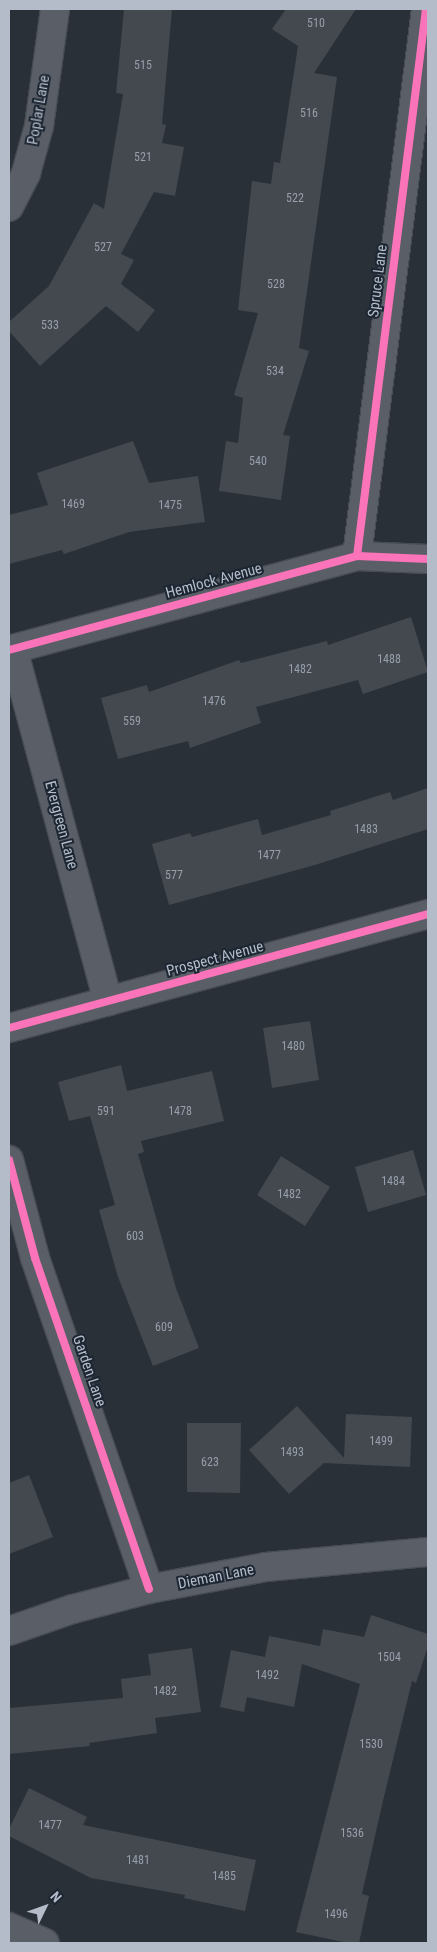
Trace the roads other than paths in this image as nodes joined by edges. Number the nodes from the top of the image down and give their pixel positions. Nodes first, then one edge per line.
1 (55, 9) edge
2 (426, 9) edge
3 (9, 207) edge
4 (357, 556) junction
5 (428, 559) edge
6 (11, 650) edge
7 (428, 914) edge
8 (108, 1001) junction
9 (9, 1028) edge
10 (9, 1160) edge
11 (428, 1552) edge
12 (149, 1589) junction
13 (9, 1631) edge
14 (9, 1927) edge
15 (45, 1943) edge

1 - 3 street, Poplar Lane
2 - 4 street, Spruce Lane
4 - 5 street, Hemlock Avenue
4 - 6 street, Hemlock Avenue
6 - 8 street, Evergreen Lane
7 - 8 street, Prospect Avenue
8 - 9 street, Prospect Avenue
10 - 12 street, Garden Lane
11 - 12 street, Dieman Lane
12 - 13 street, Dieman Lane
14 - 15 street

